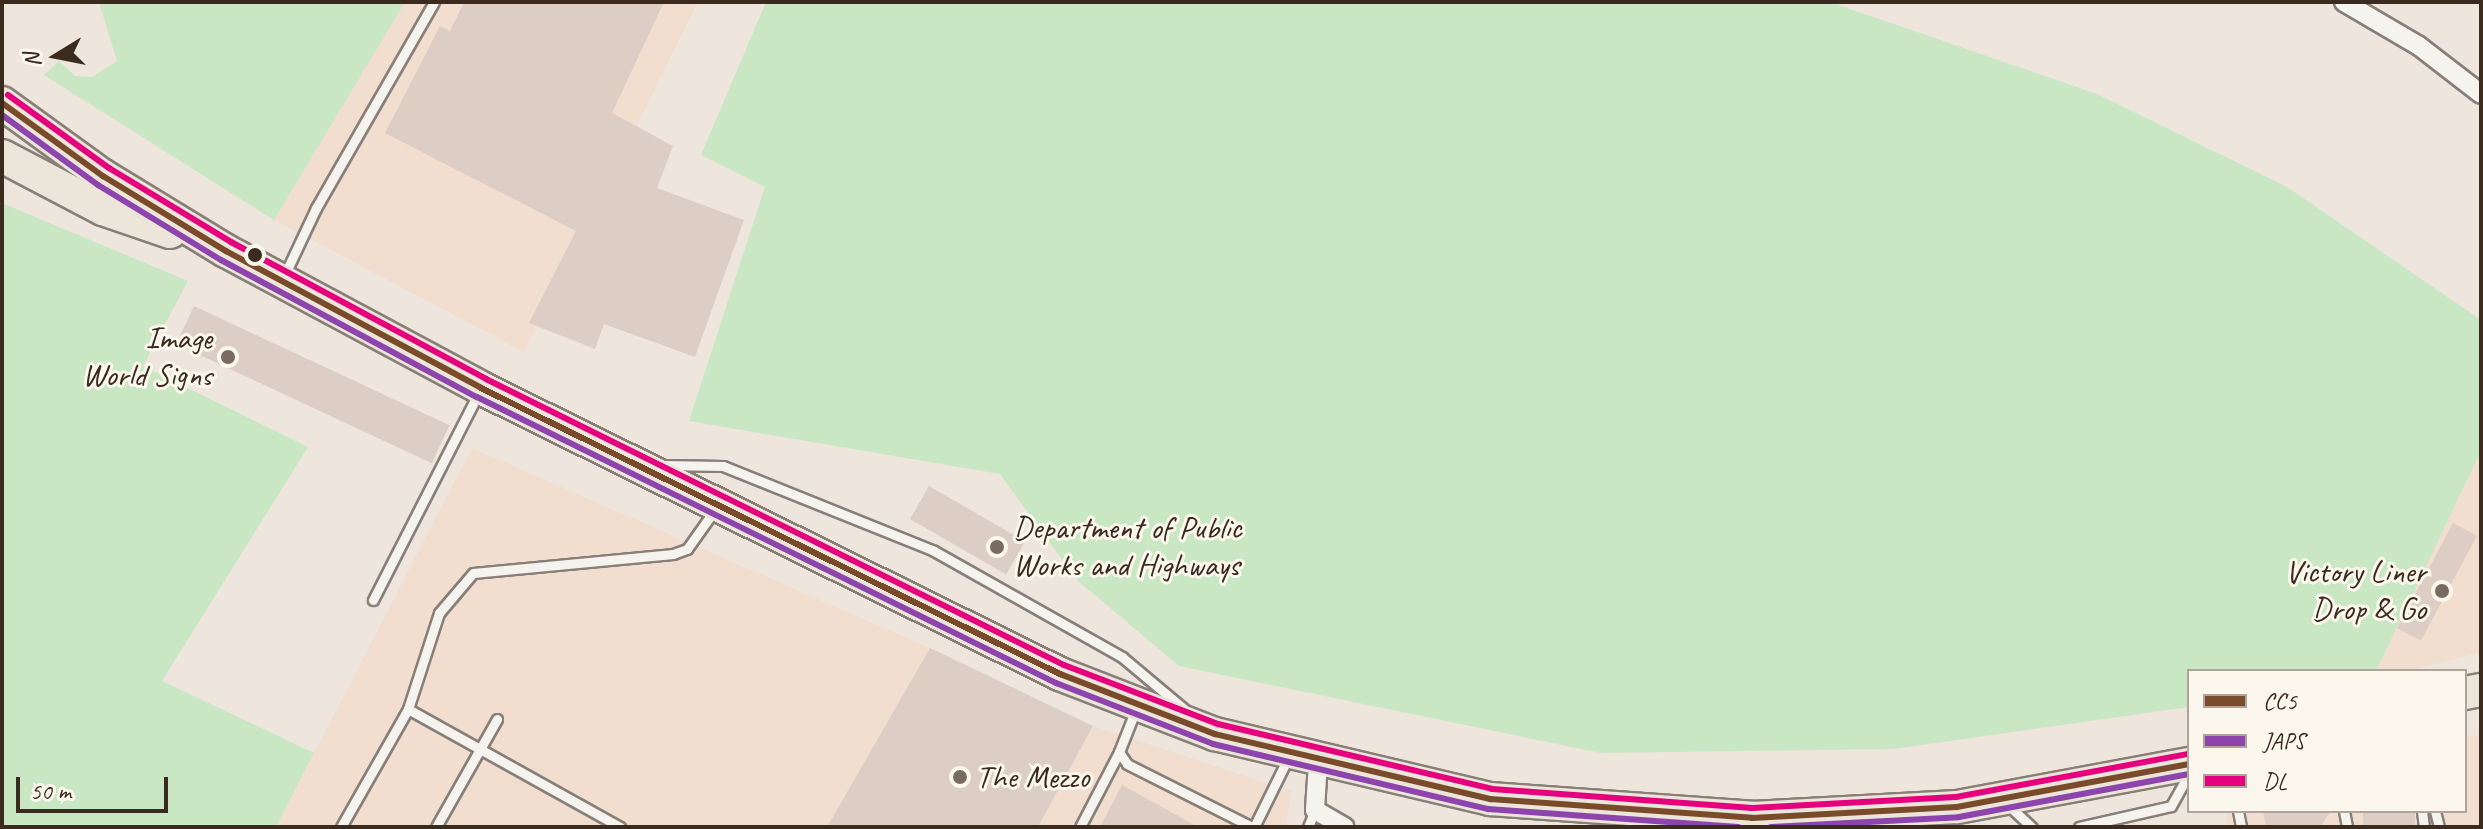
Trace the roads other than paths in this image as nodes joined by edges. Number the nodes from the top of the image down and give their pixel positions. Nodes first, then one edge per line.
1 (434, 2) edge
2 (2344, 2) edge
3 (2481, 94) edge
4 (2, 103) edge
5 (2, 156) edge
6 (226, 251) junction
7 (282, 282) junction
8 (481, 388) junction
9 (635, 465) junction
10 (717, 508) junction
11 (373, 600) dead end
12 (1137, 706) junction
13 (408, 709) junction
14 (497, 719) dead end
15 (1215, 734) junction
16 (477, 749) junction
17 (1119, 752) junction
18 (1304, 758) junction
19 (2187, 764) edge
20 (2187, 777) edge
21 (2003, 800) junction
22 (1597, 817) edge
23 (1959, 817) edge
24 (1312, 818) edge
25 (1912, 819) edge
26 (1698, 820) edge
27 (1833, 822) edge
28 (1752, 823) edge
29 (341, 827) edge
30 (436, 827) edge
31 (620, 827) edge
32 (1080, 827) edge
33 (1253, 827) edge
34 (1345, 827) edge
35 (2032, 827) edge
36 (2079, 827) edge

1 - 7 lane
2 - 3 street
4 - 6 highway
5 - 6 highway
6 - 7 highway
7 - 8 highway
8 - 9 highway
8 - 11 lane
9 - 10 highway
9 - 15 lane
10 - 12 highway
10 - 13 lane
12 - 15 highway
12 - 17 lane
13 - 16 lane
13 - 29 lane
14 - 16 lane
15 - 18 highway
16 - 30 lane
16 - 31 lane
17 - 32 lane
17 - 33 lane
18 - 22 highway
18 - 24 street
18 - 33 lane
19 - 21 highway
20 - 36 lane
21 - 23 highway
21 - 35 lane
22 - 26 highway
23 - 25 highway
24 - 34 street
25 - 27 highway
26 - 28 highway
27 - 28 highway

